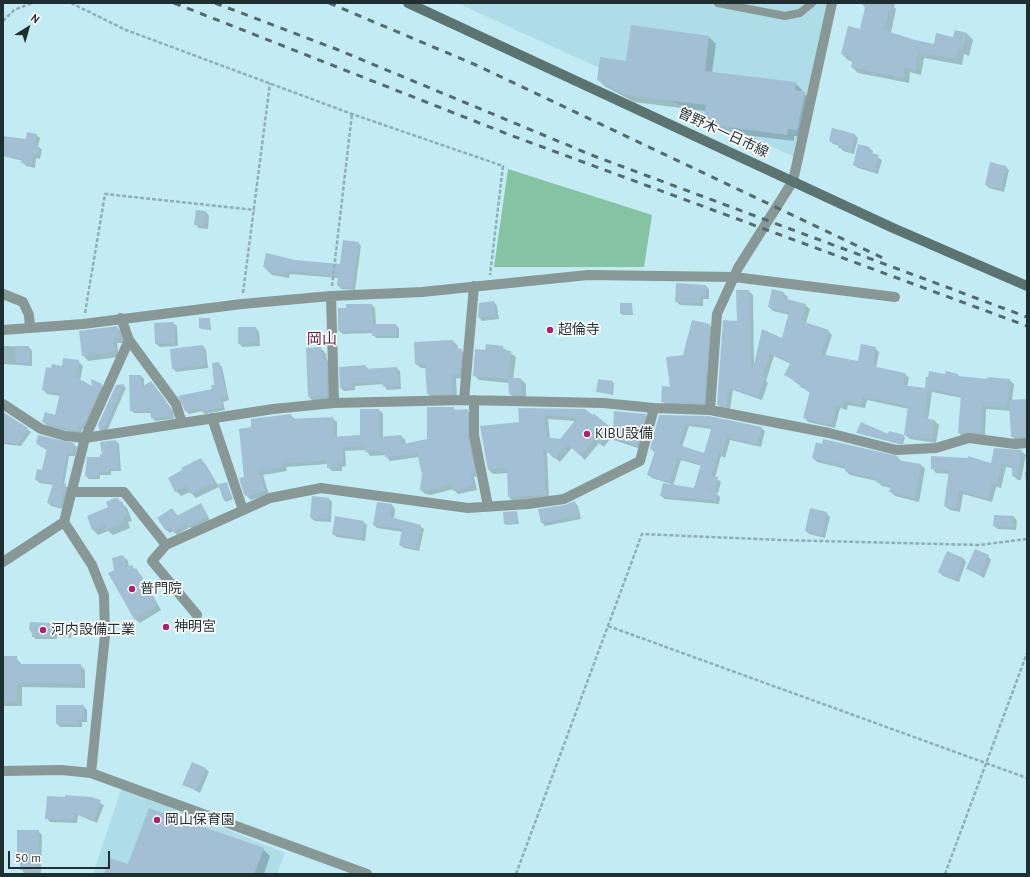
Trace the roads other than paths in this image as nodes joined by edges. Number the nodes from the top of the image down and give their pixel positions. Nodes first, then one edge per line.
1 (408, 3) edge
2 (718, 3) edge
3 (812, 3) edge
4 (832, 3) edge
5 (793, 181) junction
6 (734, 277) junction
7 (474, 286) junction
8 (1027, 286) edge
9 (3, 294) edge
10 (331, 296) junction
11 (895, 298) dead end
12 (121, 318) junction
13 (30, 328) junction
14 (3, 330) edge
15 (129, 340) junction
16 (469, 400) junction
17 (334, 403) junction
18 (3, 404) edge
19 (654, 408) junction
20 (710, 410) junction
21 (212, 418) junction
22 (182, 423) junction
23 (85, 438) junction
24 (1027, 443) edge
25 (72, 492) junction
26 (488, 506) junction
27 (243, 510) junction
28 (64, 522) junction
29 (166, 545) junction
30 (3, 562) edge
31 (198, 615) dead end
32 (3, 771) edge
33 (91, 773) junction
34 (367, 874) edge

1 - 5 main road, 曽野木一日市線
2 - 3 lane
4 - 5 street
5 - 6 street
5 - 8 main road, 曽野木一日市線
6 - 7 street
6 - 11 street
6 - 20 street
7 - 10 street
7 - 16 street
9 - 13 street
10 - 12 street
10 - 17 street
12 - 13 street
12 - 15 street
13 - 14 street
15 - 22 street
15 - 23 street
16 - 17 street
16 - 19 street
16 - 26 street
17 - 21 street
18 - 23 street
19 - 20 street
19 - 26 street
20 - 24 street
21 - 22 street
21 - 27 street
22 - 23 street
23 - 25 street
25 - 28 street
25 - 29 street
26 - 27 street
27 - 29 street
28 - 30 street
28 - 33 street
29 - 31 street
32 - 33 street
33 - 34 street

